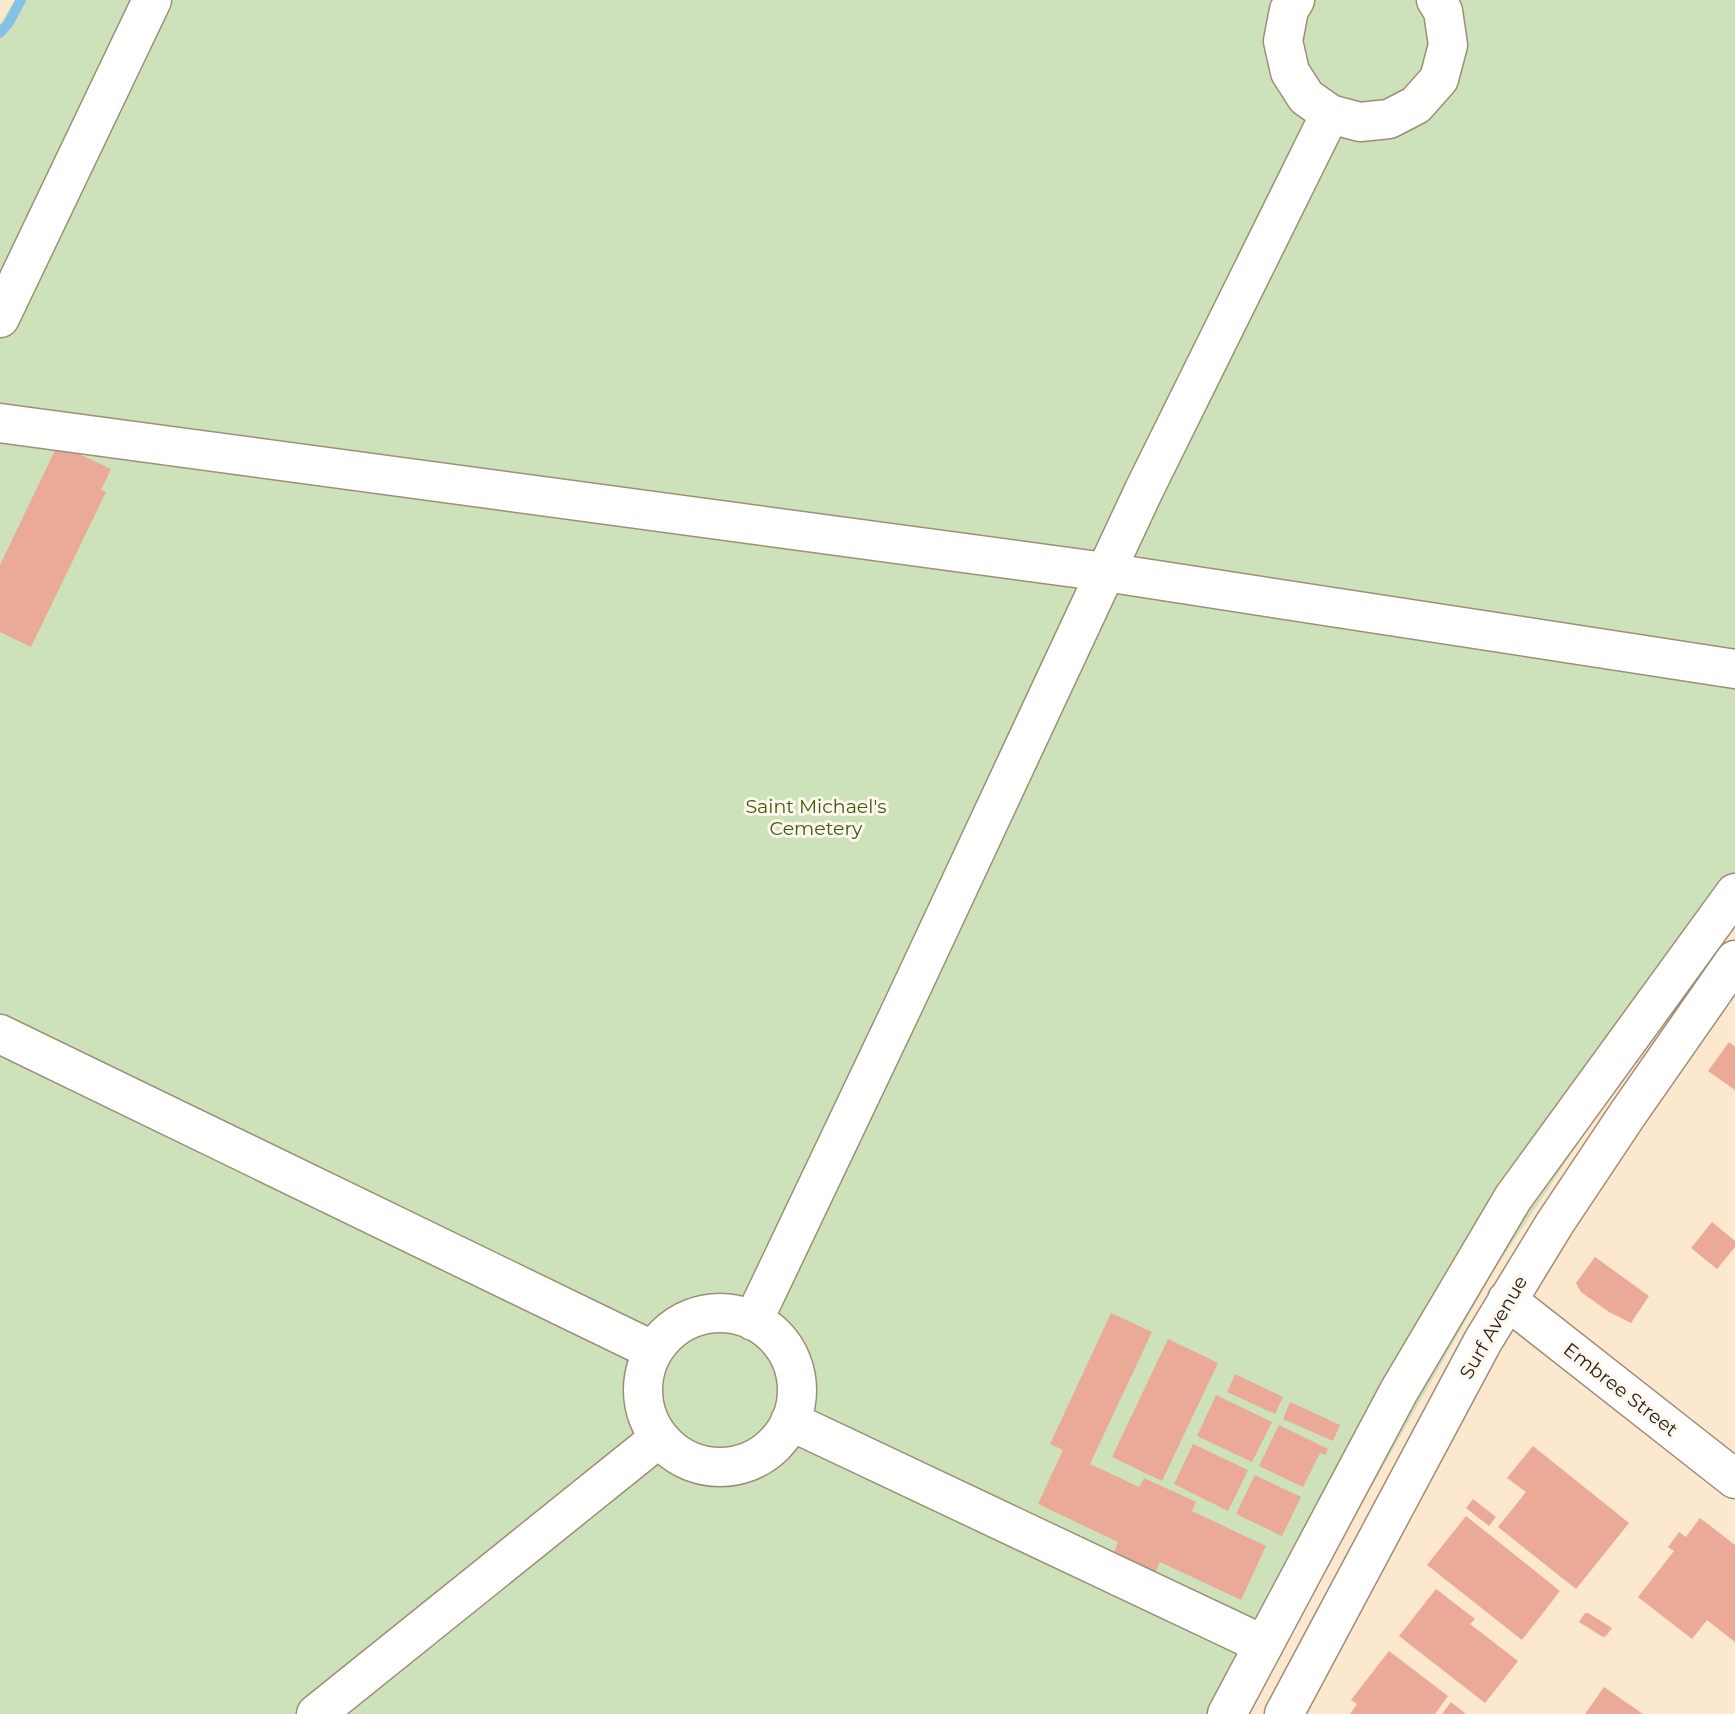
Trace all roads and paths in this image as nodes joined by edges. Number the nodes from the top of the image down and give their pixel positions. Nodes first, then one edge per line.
1 (152, 0) edge
2 (1436, 0) edge
3 (1284, 3) edge
4 (1330, 114) junction
5 (0, 317) edge
6 (0, 423) edge
7 (1105, 572) junction
8 (1735, 669) edge
9 (1735, 893) edge
10 (1731, 973) edge
11 (0, 1034) edge
12 (1507, 1300) junction
13 (753, 1321) junction
14 (652, 1350) junction
15 (790, 1421) junction
16 (658, 1438) junction
17 (1735, 1479) edge
18 (1264, 1645) junction
19 (316, 1714) edge
20 (1227, 1714) edge
21 (1284, 1714) edge

1 - 5 street
2 - 4 street
3 - 4 street
4 - 7 street
6 - 7 street
7 - 8 street
7 - 13 street
9 - 18 street
10 - 12 street, Surf Avenue
11 - 14 street
12 - 17 street, Embree Street
12 - 21 street, Surf Avenue
13 - 14 street
13 - 15 street
14 - 16 street
15 - 16 street
15 - 18 street
16 - 19 street
18 - 20 street

